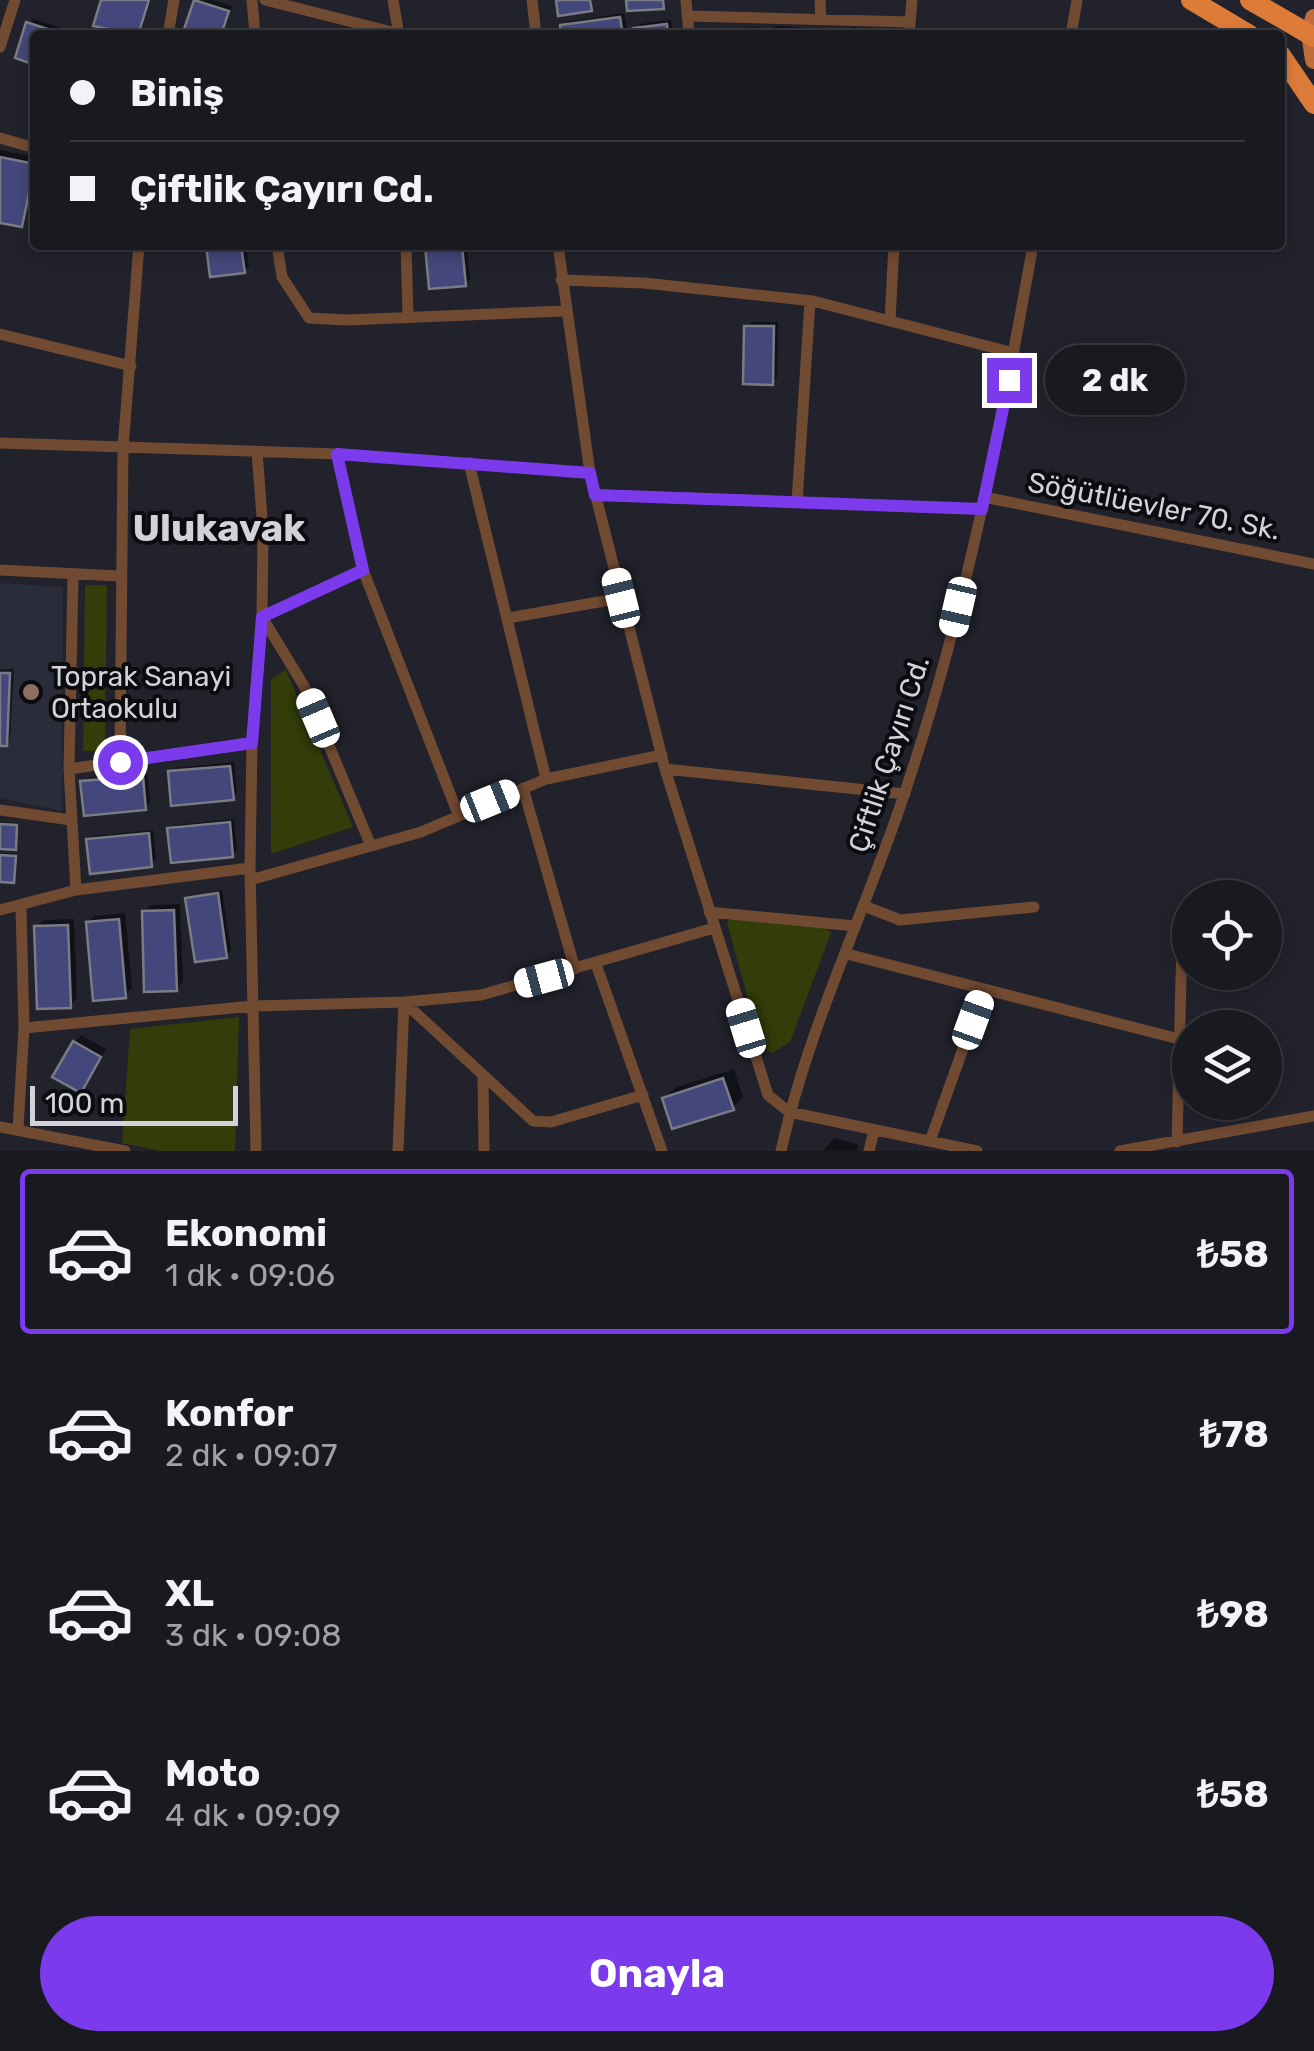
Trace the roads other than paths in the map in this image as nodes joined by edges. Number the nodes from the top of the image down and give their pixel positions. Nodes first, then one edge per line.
1 (15, 0) edge
2 (174, 0) edge
3 (252, 0) edge
4 (265, 0) edge
5 (393, 0) edge
6 (532, 0) edge
7 (686, 0) edge
8 (820, 0) edge
9 (912, 0) edge
10 (1077, 0) edge
11 (1190, 0) edge
12 (1250, 0) edge
13 (687, 16) junction
14 (1314, 18) edge
15 (821, 20) junction
16 (909, 29) edge
17 (169, 30) edge
18 (255, 30) edge
19 (385, 30) edge
20 (400, 30) edge
21 (535, 30) edge
22 (688, 30) edge
23 (1072, 30) edge
24 (1241, 30) edge
25 (1314, 37) edge
26 (0, 48) edge
27 (1285, 56) edge
28 (1285, 60) edge
29 (1314, 60) edge
30 (1314, 73) edge
31 (1314, 104) edge
32 (0, 138) edge
33 (30, 147) edge
34 (139, 250) edge
35 (278, 250) edge
36 (406, 250) edge
37 (559, 250) edge
38 (894, 250) edge
39 (1032, 250) edge
40 (562, 280) junction
41 (810, 301) junction
42 (565, 311) junction
43 (408, 316) junction
44 (890, 321) junction
45 (0, 334) edge
46 (1014, 353) junction
47 (130, 366) junction
48 (0, 444) edge
49 (124, 448) junction
50 (257, 452) junction
51 (337, 454) junction
52 (470, 464) junction
53 (590, 473) junction
54 (595, 495) junction
55 (797, 502) junction
56 (983, 503) junction
57 (1314, 564) edge
58 (0, 570) edge
59 (363, 570) junction
60 (119, 576) junction
61 (73, 577) junction
62 (621, 598) junction
63 (262, 617) junction
64 (508, 618) junction
65 (252, 743) junction
66 (662, 755) junction
67 (120, 762) junction
68 (69, 769) junction
69 (666, 770) junction
70 (546, 779) junction
71 (523, 788) junction
72 (905, 794) junction
73 (0, 810) edge
74 (458, 814) junction
75 (71, 820) junction
76 (371, 846) junction
77 (250, 874) junction
78 (76, 890) junction
79 (864, 906) junction
80 (22, 907) junction
81 (1034, 907) dead end
82 (0, 910) edge
83 (709, 912) junction
84 (855, 926) junction
85 (714, 928) junction
86 (847, 954) junction
87 (596, 964) junction
88 (576, 969) junction
89 (984, 990) junction
90 (404, 1002) junction
91 (253, 1006) junction
92 (24, 1028) junction
93 (1172, 1037) edge
94 (483, 1078) junction
95 (643, 1095) junction
96 (790, 1112) junction
97 (1172, 1113) edge
98 (1314, 1116) edge
99 (0, 1126) edge
100 (18, 1129) junction
101 (874, 1130) junction
102 (930, 1141) junction
103 (1169, 1145) edge
104 (125, 1151) edge
105 (256, 1151) edge
106 (398, 1151) edge
107 (484, 1151) edge
108 (662, 1151) edge
109 (781, 1151) edge
110 (869, 1151) edge
111 (977, 1151) edge
112 (1120, 1151) edge

1 - 26 street
2 - 17 street
3 - 18 street
4 - 19 street
5 - 20 street
6 - 21 street
7 - 13 street
8 - 15 street
9 - 16 street
10 - 23 street
11 - 24 highway
12 - 25 highway, bridge
13 - 15 street
13 - 22 street
14 - 29 main road
15 - 16 street
27 - 30 highway
28 - 31 highway
32 - 33 street
34 - 47 street
35 - 43 street
36 - 43 street
37 - 40 street
38 - 44 street
39 - 46 street, Çiftlik Çayırı Cd.
40 - 41 street
40 - 42 street
41 - 44 street
41 - 55 street
42 - 43 street
42 - 53 street
44 - 46 street
45 - 47 street
46 - 56 street, Çiftlik Çayırı Cd.
47 - 49 street
48 - 49 street
49 - 50 street
49 - 60 street
50 - 51 street
50 - 63 street
51 - 52 street
51 - 59 street
52 - 53 street
52 - 64 street
53 - 54 street
54 - 55 street, Söğütlüevler 70. Sk.
54 - 62 street
55 - 56 street, Söğütlüevler 70. Sk.
56 - 57 street, Söğütlüevler 70. Sk.
56 - 72 street, Çiftlik Çayırı Cd.
58 - 61 street
59 - 63 street
59 - 74 street
60 - 61 street
60 - 67 street
61 - 68 street
62 - 64 street
62 - 66 street
63 - 65 street
63 - 76 street
64 - 70 street
65 - 67 street
65 - 77 street
66 - 69 street
66 - 70 street
67 - 68 street
68 - 75 street
69 - 72 street
69 - 83 street
70 - 71 street
71 - 74 street
71 - 88 street
72 - 79 street, Çiftlik Çayırı Cd.
73 - 75 street
74 - 76 street
75 - 78 street
76 - 77 street
77 - 78 street
77 - 91 street
78 - 80 street
79 - 81 street
79 - 84 street, Çiftlik Çayırı Cd.
80 - 82 street
80 - 92 street
83 - 84 street
83 - 85 street
84 - 86 street, Çiftlik Çayırı Cd.
85 - 87 street
85 - 96 street
86 - 89 street
86 - 96 street, Çiftlik Çayırı Cd.
87 - 88 street
87 - 95 street
88 - 90 street
89 - 93 street
89 - 102 street
90 - 91 street
90 - 94 street
90 - 106 street
91 - 92 street
91 - 105 street
92 - 100 street
94 - 95 street
94 - 107 street
95 - 108 street
96 - 101 street
96 - 109 street, Çiftlik Çayırı Cd.
97 - 103 street
98 - 103 street
99 - 100 street
100 - 104 street
101 - 102 street
101 - 110 street
102 - 111 street
103 - 112 street

